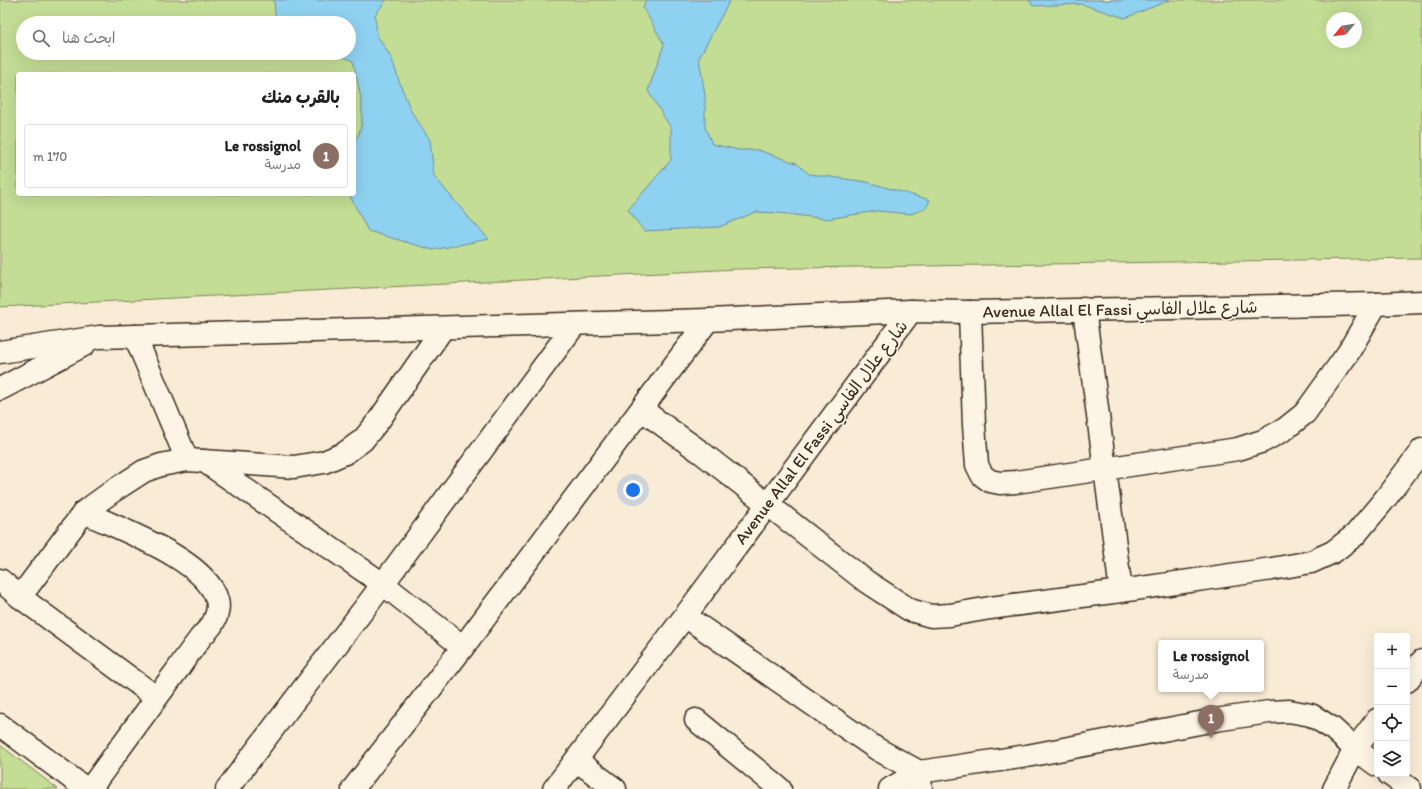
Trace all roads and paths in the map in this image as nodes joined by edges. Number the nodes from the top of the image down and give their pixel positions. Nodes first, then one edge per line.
1 (1422, 302) edge
2 (1376, 304) junction
3 (1084, 309) junction
4 (911, 311) junction
5 (970, 312) junction
6 (708, 320) junction
7 (575, 324) junction
8 (442, 328) junction
9 (135, 336) junction
10 (99, 337) junction
11 (0, 352) edge
12 (0, 389) edge
13 (642, 410) junction
14 (1422, 450) edge
15 (195, 460) junction
16 (1105, 469) junction
17 (766, 505) junction
18 (84, 512) junction
19 (0, 580) edge
20 (383, 584) junction
21 (1121, 591) junction
22 (20, 597) junction
23 (685, 616) junction
24 (463, 647) junction
25 (1422, 661) edge
26 (1410, 677) edge
27 (156, 697) junction
28 (696, 720) dead end
29 (1374, 724) edge
30 (0, 725) edge
31 (1355, 749) junction
32 (576, 760) junction
33 (1374, 763) edge
34 (1393, 777) edge
35 (920, 780) edge
36 (776, 788) edge
37 (86, 789) edge
38 (90, 789) edge
39 (227, 789) edge
40 (354, 789) edge
41 (554, 789) edge
42 (615, 789) edge
43 (890, 789) edge
44 (1334, 789) edge
45 (1410, 789) edge

1 - 2 street, Avenue Allal El Fassi شارع علال الفاسي
2 - 3 street, Avenue Allal El Fassi شارع علال الفاسي
2 - 16 street
3 - 5 street, Avenue Allal El Fassi شارع علال الفاسي
3 - 16 street
4 - 5 street, Avenue Allal El Fassi شارع علال الفاسي
4 - 6 street
4 - 17 street, Avenue Allal El Fassi شارع علال الفاسي
5 - 16 street
6 - 7 street
6 - 13 street
7 - 8 street
7 - 20 street
8 - 9 street
8 - 15 street
9 - 10 street
9 - 15 street
10 - 11 street
10 - 12 street
13 - 17 street
13 - 24 street
14 - 21 street
15 - 18 street
15 - 20 street
16 - 21 street
17 - 21 street
17 - 23 street, Avenue Allal El Fassi شارع علال الفاسي
18 - 22 street
18 - 27 street
19 - 22 street
20 - 24 street
20 - 39 street
22 - 27 street
23 - 32 street, Avenue Allal El Fassi شارع علال الفاسي
23 - 35 street
24 - 40 street
25 - 26 street
27 - 38 street
28 - 36 street
29 - 31 street
30 - 37 street
31 - 33 street
31 - 35 street
31 - 44 street
32 - 41 street, Avenue Allal El Fassi شارع علال الفاسي
32 - 42 street
34 - 45 street
35 - 43 street

